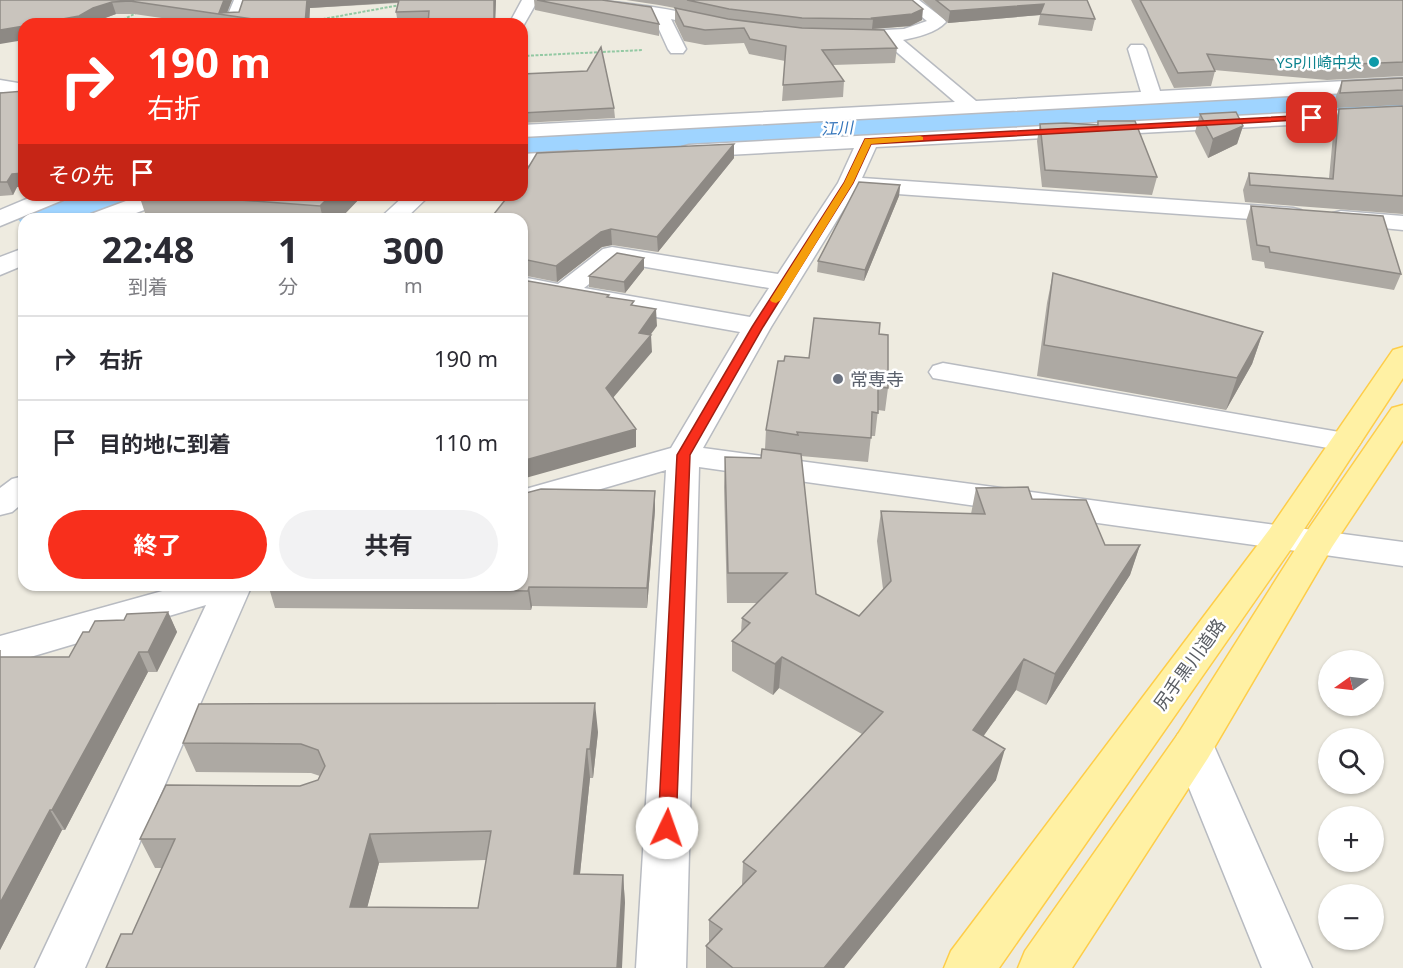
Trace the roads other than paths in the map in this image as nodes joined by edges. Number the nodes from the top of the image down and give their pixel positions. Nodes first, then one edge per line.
1 (242, 0) edge
2 (530, 0) edge
3 (578, 0) edge
4 (909, 0) edge
5 (659, 12) junction
6 (234, 18) edge
7 (520, 18) edge
8 (738, 28) edge
9 (835, 37) edge
10 (890, 38) junction
11 (677, 49) road end
12 (1137, 49) dead end
13 (18, 83) edge
14 (1403, 84) edge
15 (0, 86) edge
16 (1152, 96) junction
17 (972, 107) junction
18 (1403, 113) edge
19 (528, 131) edge
20 (868, 141) junction
21 (668, 152) edge
22 (597, 156) edge
23 (528, 160) edge
24 (849, 183) junction
25 (23, 201) edge
26 (39, 201) edge
27 (147, 201) edge
28 (411, 201) edge
29 (0, 204) edge
30 (115, 213) edge
31 (398, 213) edge
32 (0, 219) edge
33 (1403, 223) edge
34 (18, 258) edge
35 (0, 267) edge
36 (787, 283) junction
37 (528, 286) edge
38 (563, 292) junction
39 (757, 327) junction
40 (1403, 356) edge
41 (943, 372) dead end
42 (1398, 433) edge
43 (1345, 442) junction
44 (683, 455) junction
45 (18, 490) edge
46 (528, 499) edge
47 (0, 504) edge
48 (1299, 540) junction
49 (1403, 554) edge
50 (211, 591) edge
51 (229, 591) edge
52 (0, 651) edge
53 (1193, 746) junction
54 (139, 792) junction
55 (185, 793) edge
56 (60, 968) edge
57 (661, 968) edge
58 (969, 968) edge
59 (1043, 968) edge
60 (1287, 968) edge

1 - 6 street
2 - 7 street
3 - 5 street
4 - 10 street
5 - 8 street
5 - 11 street
9 - 10 street
10 - 17 street
12 - 16 street
13 - 15 street
14 - 16 street
16 - 17 street
17 - 19 street
18 - 20 street
20 - 21 street
20 - 24 street
22 - 23 street
24 - 33 street
24 - 36 street
25 - 29 street
26 - 32 street
27 - 30 street
28 - 31 street
34 - 35 street
36 - 38 street
36 - 39 street
37 - 38 street
38 - 39 street
39 - 44 street
40 - 43 main road, 尻手黒川道路
41 - 43 street
42 - 48 main road, 尻手黒川道路
43 - 48 main road, 尻手黒川道路
44 - 46 street
44 - 48 street
44 - 57 street
45 - 47 street
48 - 49 street
48 - 53 main road, 尻手黒川道路
48 - 58 main road, 尻手黒川道路
50 - 52 street
51 - 54 street
53 - 59 main road, 尻手黒川道路
53 - 60 street
54 - 55 street
54 - 56 street

